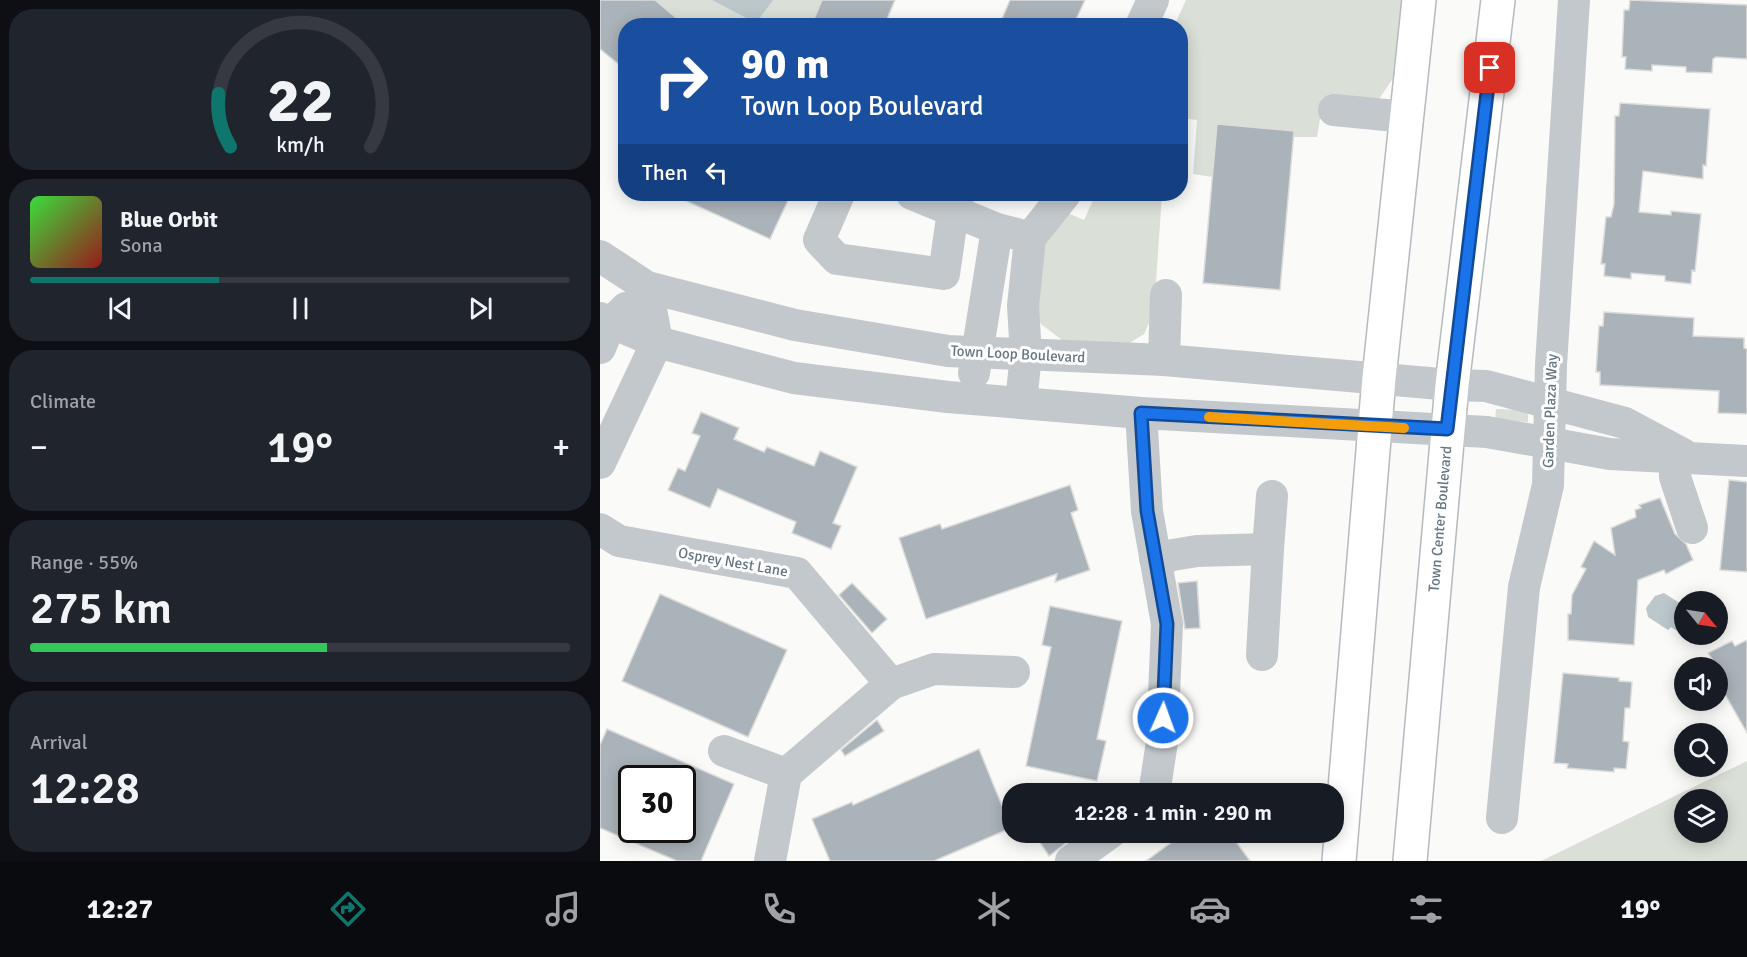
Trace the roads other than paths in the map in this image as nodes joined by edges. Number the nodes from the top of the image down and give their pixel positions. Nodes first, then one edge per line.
1 (1153, 0) edge
2 (1419, 0) edge
3 (1498, 0) edge
4 (1574, 0) edge
5 (1145, 18) edge
6 (1334, 110) dead end
7 (1406, 117) junction
8 (836, 201) edge
9 (1059, 201) edge
10 (956, 202) edge
11 (998, 229) junction
12 (1030, 238) junction
13 (600, 256) edge
14 (647, 286) junction
15 (1166, 295) dead end
16 (603, 330) edge
17 (657, 342) junction
18 (977, 353) junction
19 (1026, 355) junction
20 (1164, 360) junction
21 (1379, 378) junction
22 (1452, 385) junction
23 (970, 398) junction
24 (1550, 401) junction
25 (1022, 402) junction
26 (1141, 413) junction
27 (1376, 427) junction
28 (1447, 429) junction
29 (1548, 442) junction
30 (1683, 458) junction
31 (1747, 461) edge
32 (600, 463) edge
33 (1272, 496) dead end
34 (1692, 528) dead end
35 (600, 529) edge
36 (1268, 549) junction
37 (1155, 558) junction
38 (1262, 655) dead end
39 (1014, 672) dead end
40 (891, 684) junction
41 (724, 752) dead end
42 (786, 774) junction
43 (1156, 783) edge
44 (1502, 818) dead end
45 (1096, 843) edge
46 (770, 861) edge
47 (1071, 861) edge
48 (1339, 861) edge
49 (1410, 861) edge

1 - 5 street
2 - 7 main road
3 - 22 main road, Town Center Boulevard
4 - 24 street, Garden Plaza Way
6 - 7 street
7 - 21 main road
8 - 10 street
9 - 12 street
10 - 11 street
11 - 12 street
11 - 18 street
12 - 19 street
13 - 14 street, Town Loop Boulevard
14 - 16 street
14 - 17 street
14 - 18 street, Town Loop Boulevard
15 - 20 street
16 - 17 street
17 - 23 street
17 - 32 street
18 - 19 street, Town Loop Boulevard
18 - 23 street
19 - 20 street, Town Loop Boulevard
19 - 25 street
20 - 21 street, Town Loop Boulevard
21 - 22 street, Town Loop Boulevard
21 - 27 main road
22 - 24 street, Town Loop Boulevard
22 - 28 main road, Town Center Boulevard
23 - 25 street
24 - 29 street, Garden Plaza Way
24 - 30 street, Town Loop Boulevard
25 - 26 street
26 - 27 street
26 - 37 street
27 - 28 street
27 - 48 main road
28 - 29 street
28 - 49 main road, Town Center Boulevard
29 - 30 street
29 - 44 street, Garden Plaza Way
30 - 31 street
30 - 34 street
33 - 36 street
35 - 40 street, Osprey Nest Lane
36 - 37 street
36 - 38 street
37 - 43 street
39 - 40 street
40 - 42 street
41 - 42 street
42 - 46 street
45 - 47 street

